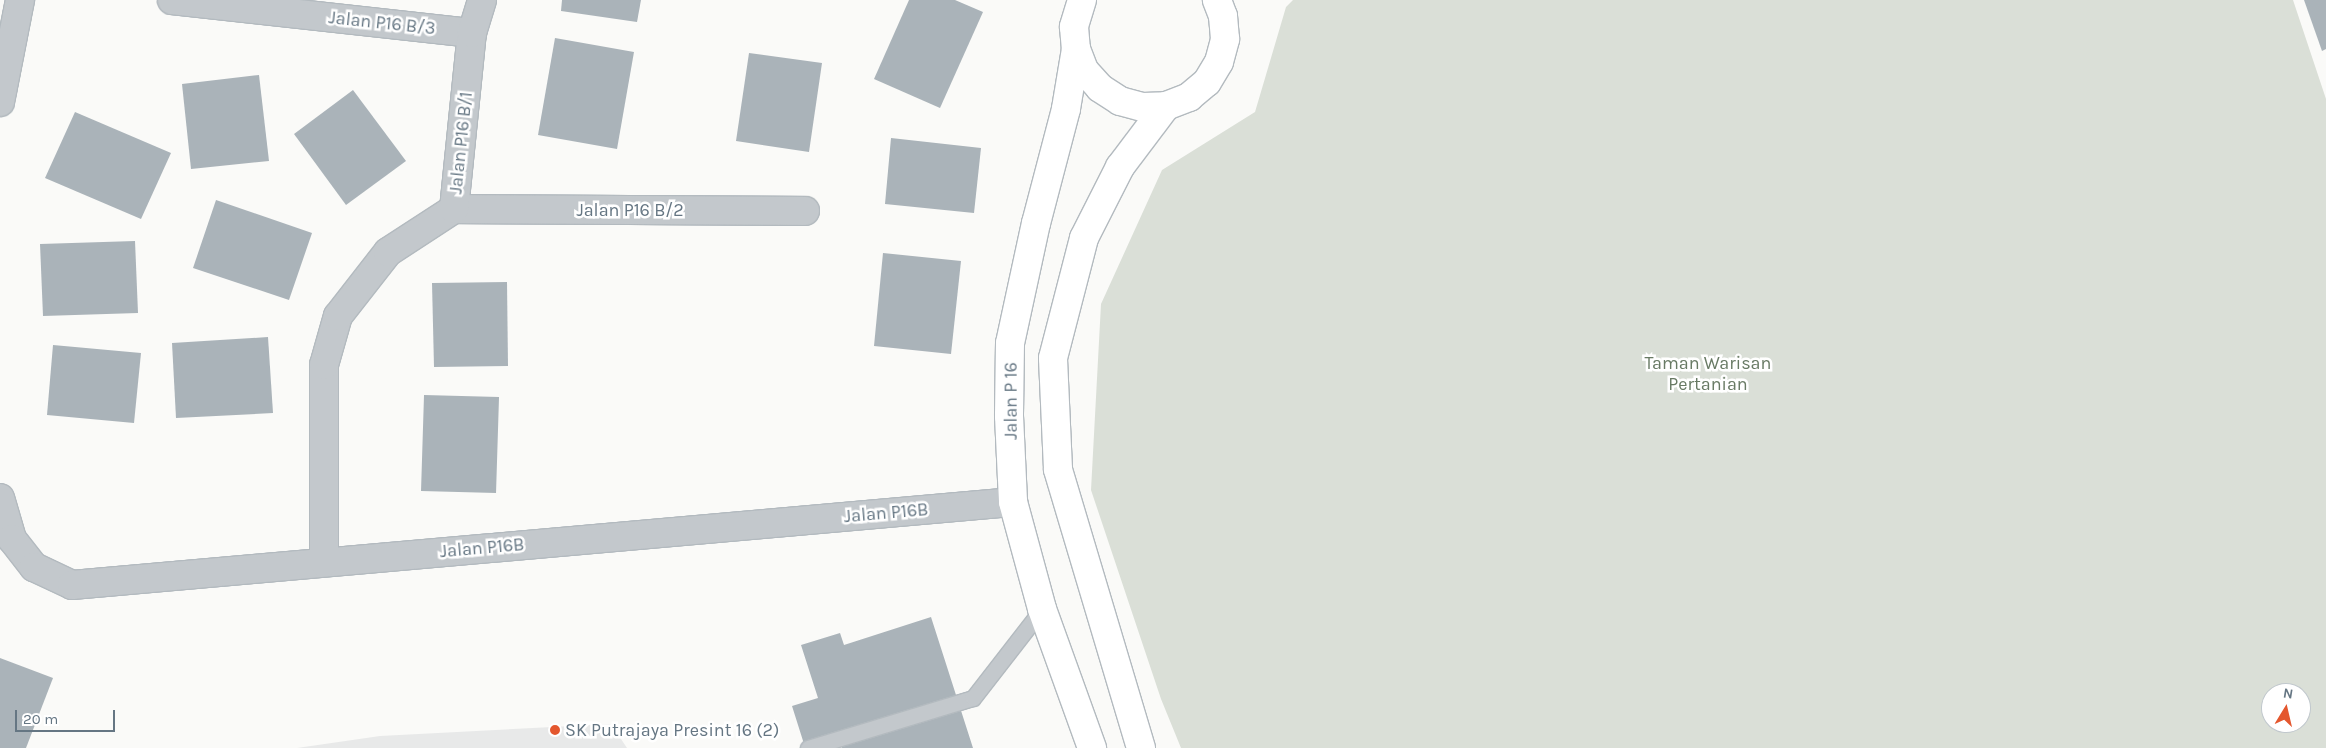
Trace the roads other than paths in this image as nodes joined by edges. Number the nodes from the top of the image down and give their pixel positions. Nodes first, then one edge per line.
1 (20, 0) edge
2 (172, 0) edge
3 (482, 0) edge
4 (1082, 0) edge
5 (1225, 5) edge
6 (472, 33) junction
7 (1076, 49) junction
8 (0, 102) edge
9 (1166, 106) junction
10 (454, 209) junction
11 (805, 211) dead end
12 (0, 498) edge
13 (1013, 502) junction
14 (324, 562) junction
15 (1042, 609) junction
16 (808, 748) edge
17 (1092, 748) edge
18 (1141, 748) edge

1 - 8 street
2 - 6 street, Jalan P16 B/3
3 - 6 street, Jalan P16 B/1
4 - 7 street, Jalan P 16
5 - 9 street, Jalan P 16
6 - 10 street, Jalan P16 B/1
7 - 9 street, Jalan P 16
7 - 13 street, Jalan P 16
9 - 18 street
10 - 11 street, Jalan P16 B/2
10 - 14 street, Jalan P16 B/1
12 - 14 street, Jalan P16B
13 - 14 street, Jalan P16B
13 - 15 street, Jalan P 16
15 - 16 lane
15 - 17 street, Jalan P 16

